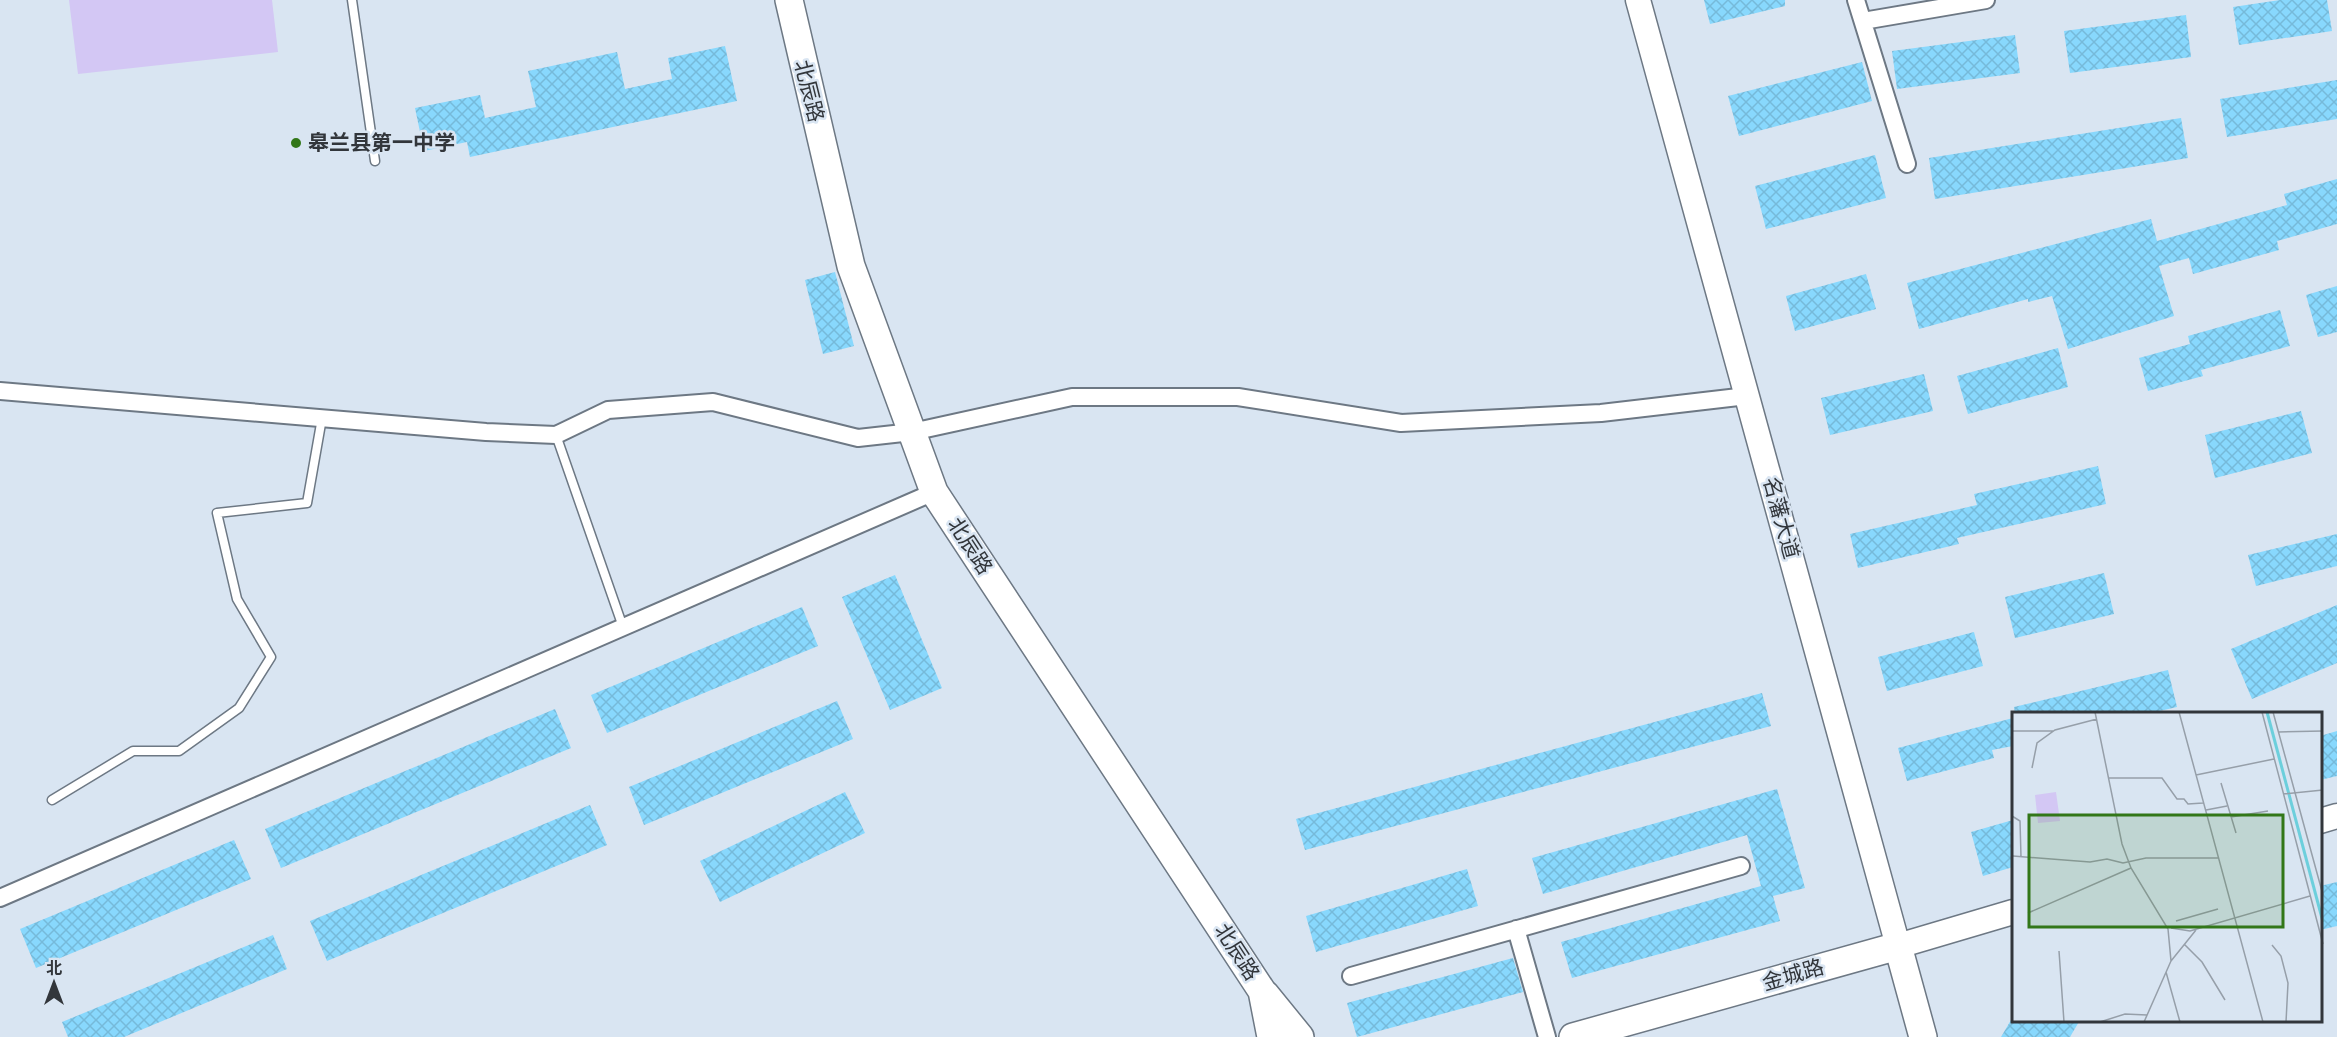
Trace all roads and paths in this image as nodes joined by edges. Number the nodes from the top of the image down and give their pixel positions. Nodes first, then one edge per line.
1 (351, 0) edge
2 (789, 0) edge
3 (1638, 0) edge
4 (1856, 0) edge
5 (1986, 0) edge
6 (1863, 21) junction
7 (375, 160) dead end
8 (1907, 164) dead end
9 (0, 391) edge
10 (1747, 396) junction
11 (322, 418) junction
12 (912, 432) junction
13 (556, 435) junction
14 (934, 492) junction
15 (623, 627) junction
16 (52, 800) dead end
17 (2337, 816) edge
18 (2322, 820) edge
19 (1741, 866) dead end
20 (0, 898) edge
21 (2012, 912) edge
22 (1516, 929) junction
23 (1898, 946) junction
24 (1351, 976) dead end
25 (1262, 991) junction
26 (1271, 1037) edge
27 (1300, 1037) edge
28 (1547, 1037) edge
29 (1573, 1037) edge
30 (1923, 1037) edge

1 - 7 lane
2 - 12 main road, 北辰路
3 - 10 main road, 名藩大道
4 - 6 street
5 - 6 street
6 - 8 street
9 - 11 street
10 - 12 street
10 - 23 main road, 名藩大道
11 - 13 street
11 - 16 lane
12 - 13 street
12 - 14 main road, 北辰路
13 - 15 lane
14 - 15 street
14 - 25 main road, 北辰路
15 - 20 street
17 - 18 main road
19 - 22 street
21 - 23 main road, 金城路
22 - 24 street
22 - 28 street
23 - 29 main road, 金城路
23 - 30 main road, 名藩大道
25 - 26 main road, 北辰路
25 - 27 main road

